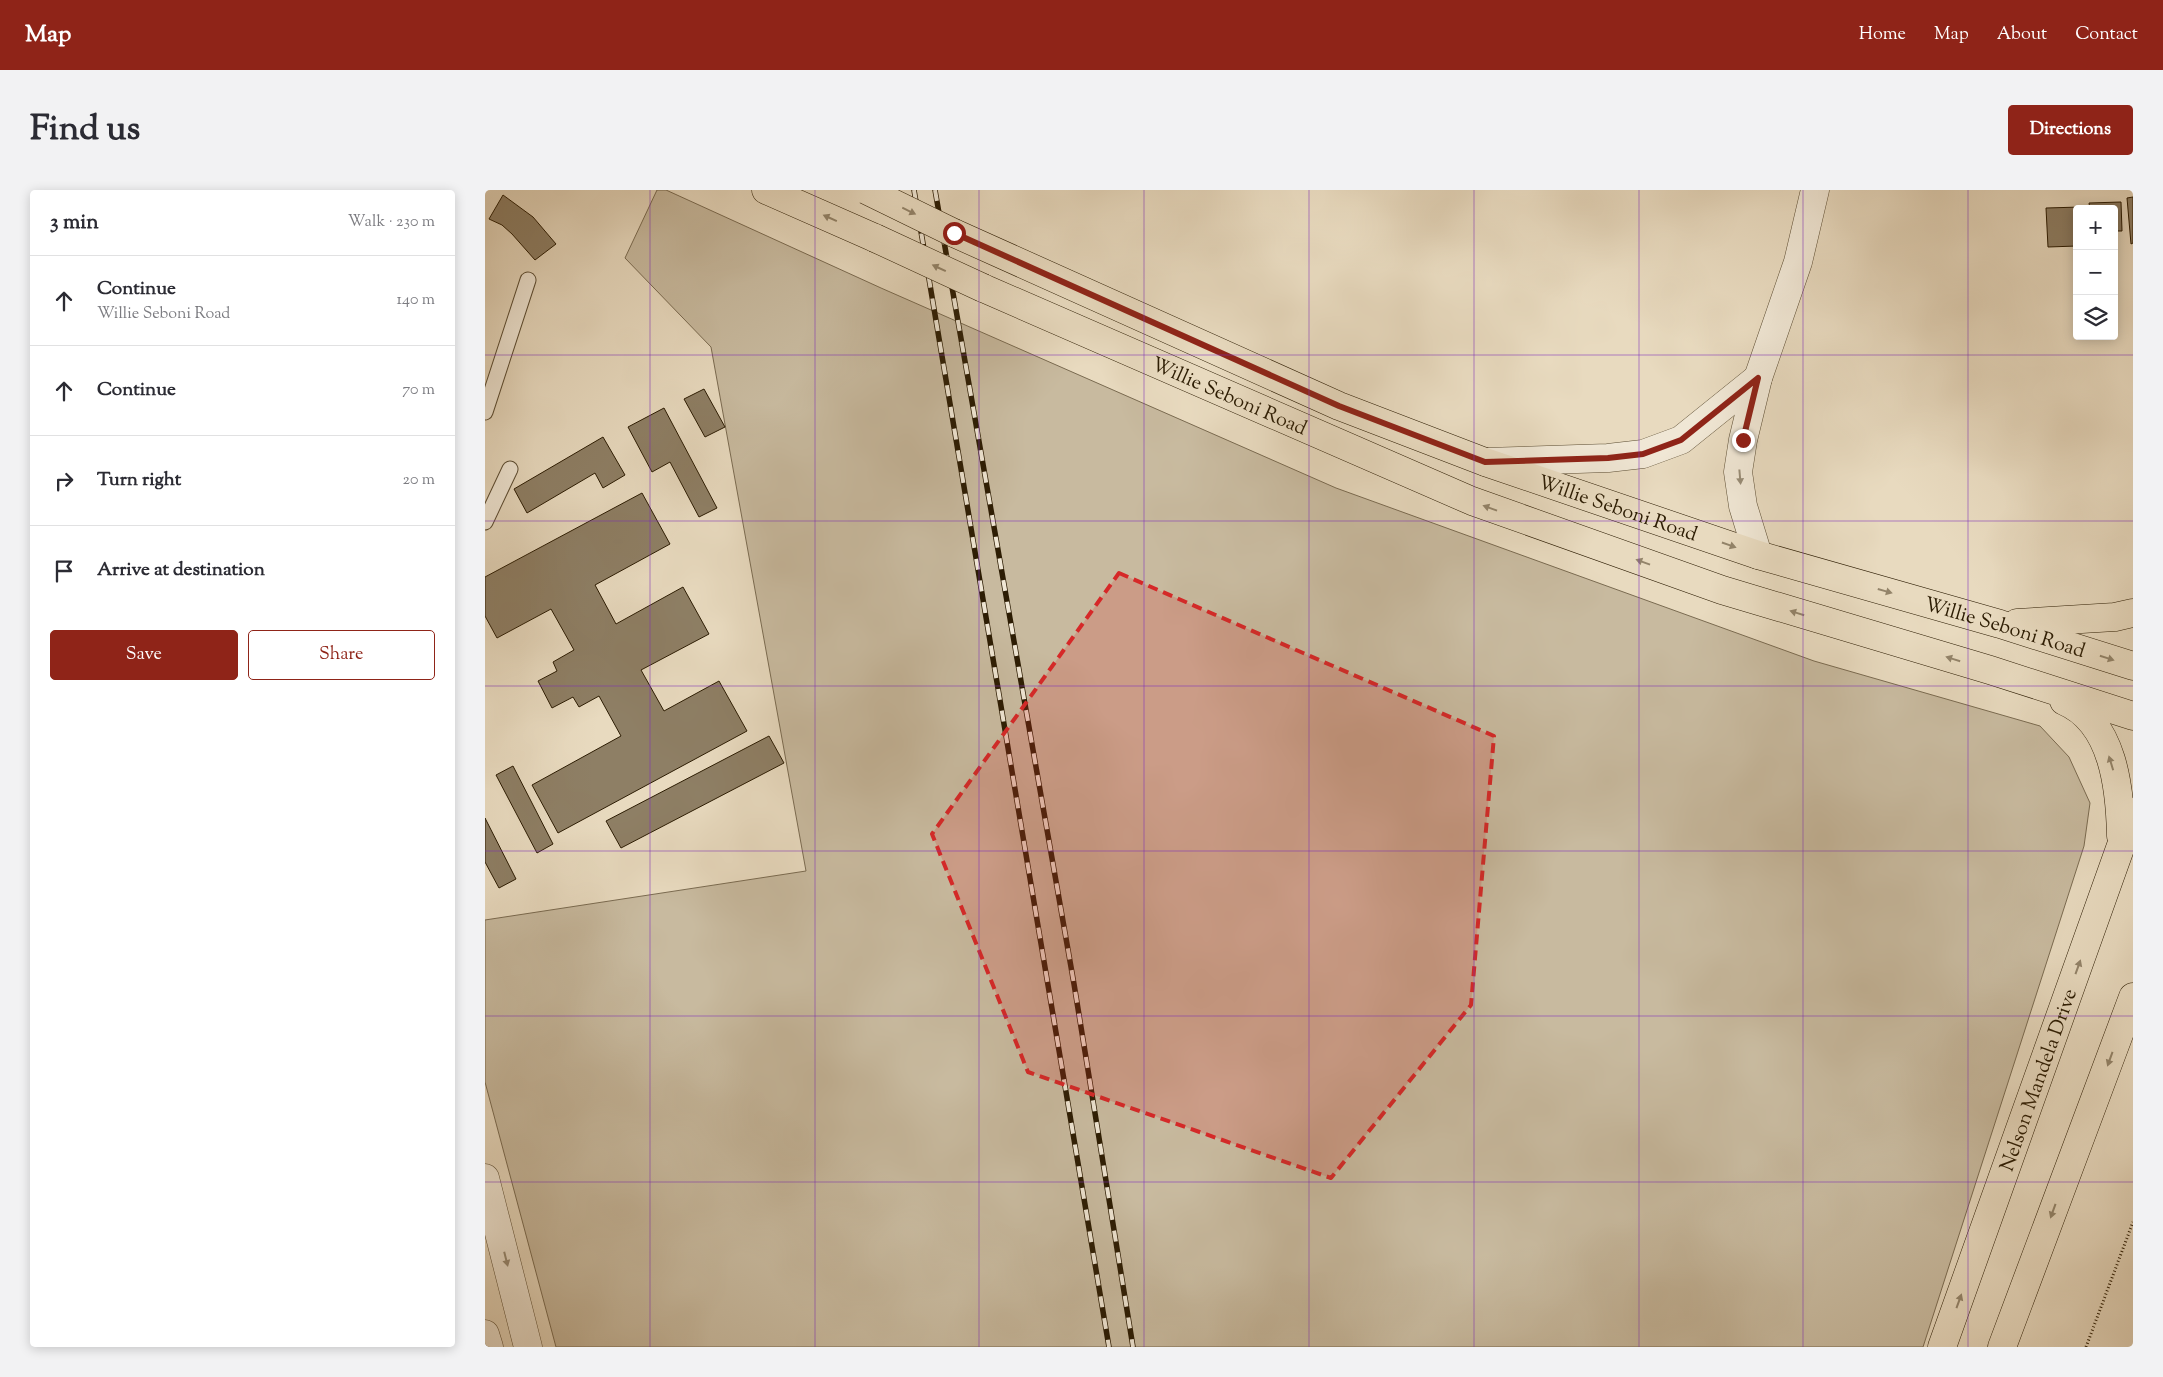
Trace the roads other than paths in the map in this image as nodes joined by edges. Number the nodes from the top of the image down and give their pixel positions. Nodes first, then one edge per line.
1 (766, 190) edge
2 (865, 190) edge
3 (1815, 190) edge
4 (528, 280) dead end
5 (1758, 378) junction
6 (485, 412) edge
7 (1485, 462) junction
8 (510, 469) dead end
9 (485, 522) edge
10 (1758, 555) junction
11 (2133, 613) edge
12 (2000, 624) junction
13 (2133, 666) edge
14 (1991, 670) junction
15 (2133, 716) edge
16 (2133, 812) edge
17 (2121, 845) junction
18 (2133, 997) edge
19 (485, 1178) edge
20 (485, 1334) edge
21 (489, 1347) edge
22 (528, 1347) edge
23 (1942, 1347) edge
24 (2002, 1347) edge

14 -> 1 main road, Willie Seboni Road, bridge
2 -> 7 main road, Willie Seboni Road, bridge
3 - 5 street
4 - 6 lane
5 - 7 street
5 -> 10 street
7 -> 10 main road, Willie Seboni Road
8 - 9 lane
10 -> 12 main road, Willie Seboni Road
11 - 12 main road
12 -> 13 main road, Willie Seboni Road
14 - 15 main road, Willie Seboni Road
17 -> 14 main road
16 - 17 main road, Nelson Mandela Drive
23 -> 17 main road, Nelson Mandela Drive
18 -> 24 main road
19 -> 22 street
20 - 21 street

